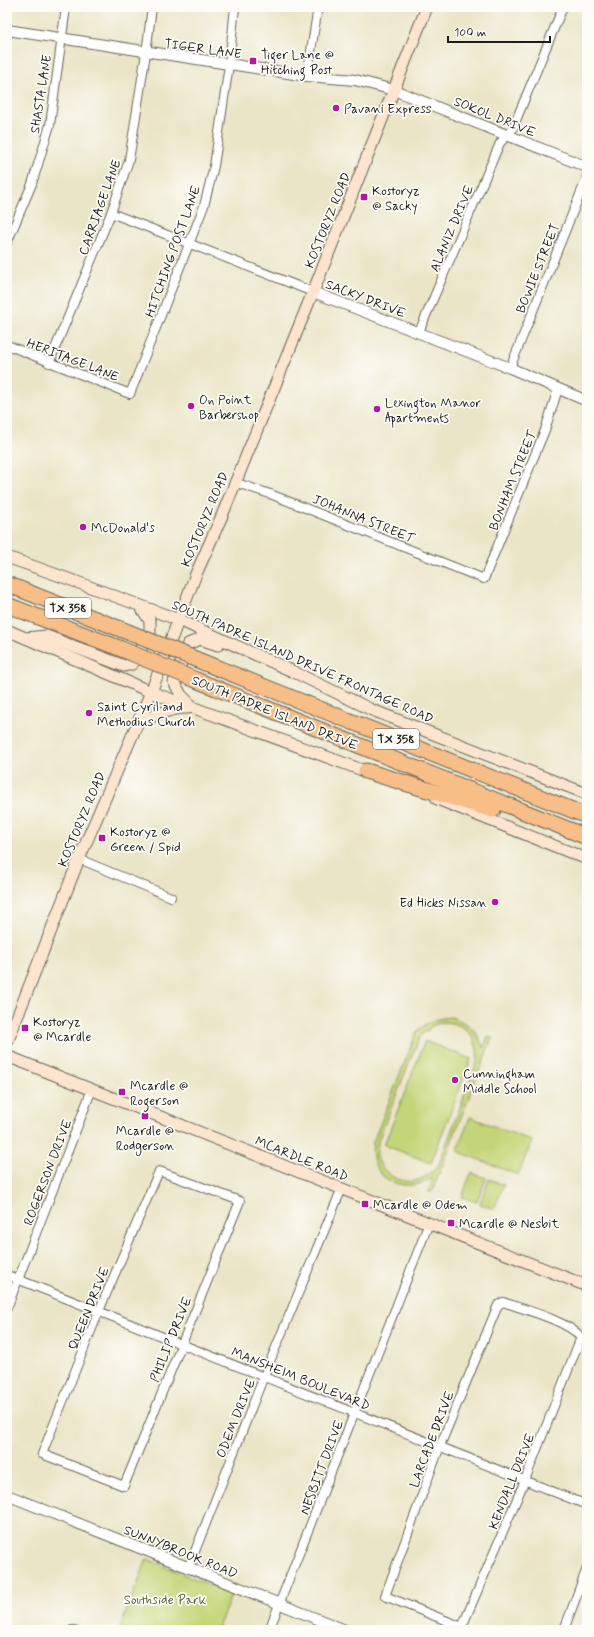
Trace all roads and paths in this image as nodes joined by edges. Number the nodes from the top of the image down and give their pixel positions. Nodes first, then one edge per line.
1 (66, 7) edge
2 (152, 7) edge
3 (235, 7) edge
4 (318, 7) edge
5 (427, 7) edge
6 (563, 7) edge
7 (7, 30) edge
8 (61, 38) junction
9 (146, 52) junction
10 (230, 64) junction
11 (306, 76) junction
12 (394, 90) junction
13 (508, 135) junction
14 (587, 167) edge
15 (587, 177) edge
16 (111, 213) junction
17 (7, 243) edge
18 (190, 244) junction
19 (313, 292) junction
20 (419, 332) junction
21 (7, 346) edge
22 (49, 363) junction
23 (510, 368) junction
24 (558, 389) junction
25 (130, 394) joint
26 (587, 401) edge
27 (234, 482) junction
28 (7, 557) edge
29 (484, 579) joint
30 (7, 584) edge
31 (7, 605) edge
32 (140, 606) junction
33 (179, 620) junction
34 (7, 630) edge
35 (25, 638) junction
36 (292, 671) junction
37 (151, 692) junction
38 (194, 708) junction
39 (138, 722) junction
40 (366, 771) junction
41 (587, 794) edge
42 (587, 816) edge
43 (587, 837) edge
44 (587, 841) edge
45 (79, 859) junction
46 (587, 859) edge
47 (171, 897) dead end
48 (7, 1043) edge
49 (7, 1056) edge
50 (92, 1089) junction
51 (199, 1186) joint
52 (342, 1188) junction
53 (429, 1223) junction
54 (7, 1274) edge
55 (19, 1279) junction
56 (587, 1286) edge
57 (7, 1308) edge
58 (100, 1311) junction
59 (550, 1319) joint
60 (181, 1344) junction
61 (264, 1376) junction
62 (355, 1412) junction
63 (440, 1446) junction
64 (83, 1470) joint
65 (525, 1480) junction
66 (7, 1495) edge
67 (587, 1505) edge
68 (587, 1568) edge
69 (188, 1569) junction
70 (280, 1604) junction
71 (423, 1612) joint
72 (269, 1630) edge
73 (345, 1630) edge
74 (564, 1630) edge

1 - 8 street, SHASTA LANE
2 - 9 street, CARRIAGE LANE
3 - 10 street, HITCHING POST LANE
4 - 11 street
5 - 12 main road, KOSTORYZ ROAD
6 - 13 street, ALANIZ DRIVE
7 - 8 street, TIGER LANE
8 - 9 street, TIGER LANE
8 - 17 street, SHASTA LANE
9 - 10 street, TIGER LANE
9 - 16 street, CARRIAGE LANE
10 - 11 street, TIGER LANE
10 - 18 street, HITCHING POST LANE
11 - 12 street, TIGER LANE
12 - 13 street, SOKOL DRIVE
12 - 19 main road, KOSTORYZ ROAD
13 - 14 street, SOKOL DRIVE
13 - 20 street, ALANIZ DRIVE
15 - 23 street, BOWIE STREET
16 - 18 street, SACKY DRIVE
16 - 22 street, CARRIAGE LANE
18 - 19 street, SACKY DRIVE
18 - 25 street, HITCHING POST LANE
19 - 20 street, SACKY DRIVE
19 - 27 main road, KOSTORYZ ROAD
20 - 23 street, SACKY DRIVE
21 - 22 street, HERITAGE LANE
22 - 25 street, HERITAGE LANE
23 - 24 street, SACKY DRIVE
24 - 26 street, SACKY DRIVE
24 - 29 street, BONHAM STREET
27 - 29 street, JOHANNA STREET
27 - 33 main road, KOSTORYZ ROAD
28 - 32 main road, SOUTH PADRE ISLAND DRIVE FRONTAGE ROAD
30 - 42 highway, SOUTH PADRE ISLAND DRIVE / TX 358, bridge
31 - 43 highway, SOUTH PADRE ISLAND DRIVE / TX 358, bridge
32 - 33 main road, SOUTH PADRE ISLAND DRIVE FRONTAGE ROAD
32 - 35 main road
33 - 36 main road, SOUTH PADRE ISLAND DRIVE FRONTAGE ROAD
33 - 37 main road, KOSTORYZ ROAD
34 - 35 main road
35 - 37 main road
36 - 38 main road
36 - 41 main road, SOUTH PADRE ISLAND DRIVE FRONTAGE ROAD
37 - 38 main road
37 - 39 main road, KOSTORYZ ROAD
38 - 39 main road
38 - 40 main road
39 - 45 main road, KOSTORYZ ROAD
40 - 44 highway
40 - 46 main road
45 - 47 street
45 - 48 main road, KOSTORYZ ROAD
49 - 50 main road, MCARDLE ROAD
50 - 52 main road, MCARDLE ROAD
50 - 55 street, ROGERSON DRIVE
51 - 58 street, QUEEN DRIVE
51 - 60 street, PHILIP DRIVE
52 - 53 main road, MCARDLE ROAD
52 - 61 street, ODEM DRIVE
53 - 56 main road, MCARDLE ROAD
53 - 62 street, NESBITT DRIVE
54 - 55 street, MANSHEIM BOULEVARD
55 - 57 street, ROGERSON DRIVE
55 - 58 street, MANSHEIM BOULEVARD
58 - 60 street, MANSHEIM BOULEVARD
58 - 64 street, QUEEN DRIVE
59 - 63 street, LARCADE DRIVE
59 - 65 street, KENDALL DRIVE
60 - 61 street, MANSHEIM BOULEVARD
60 - 64 street, PHILIP DRIVE
61 - 62 street, MANSHEIM BOULEVARD
61 - 69 street, ODEM DRIVE
62 - 63 street, MANSHEIM BOULEVARD
62 - 70 street, NESBITT DRIVE
63 - 65 street, MANSHEIM BOULEVARD
63 - 71 street, LARCADE DRIVE
65 - 67 street, MANSHEIM BOULEVARD
65 - 71 street, KENDALL DRIVE
66 - 69 street, SUNNYBROOK ROAD
68 - 74 street
69 - 70 street, SUNNYBROOK ROAD
70 - 72 street, NESBITT DRIVE
70 - 73 street, SUNNYBROOK ROAD

